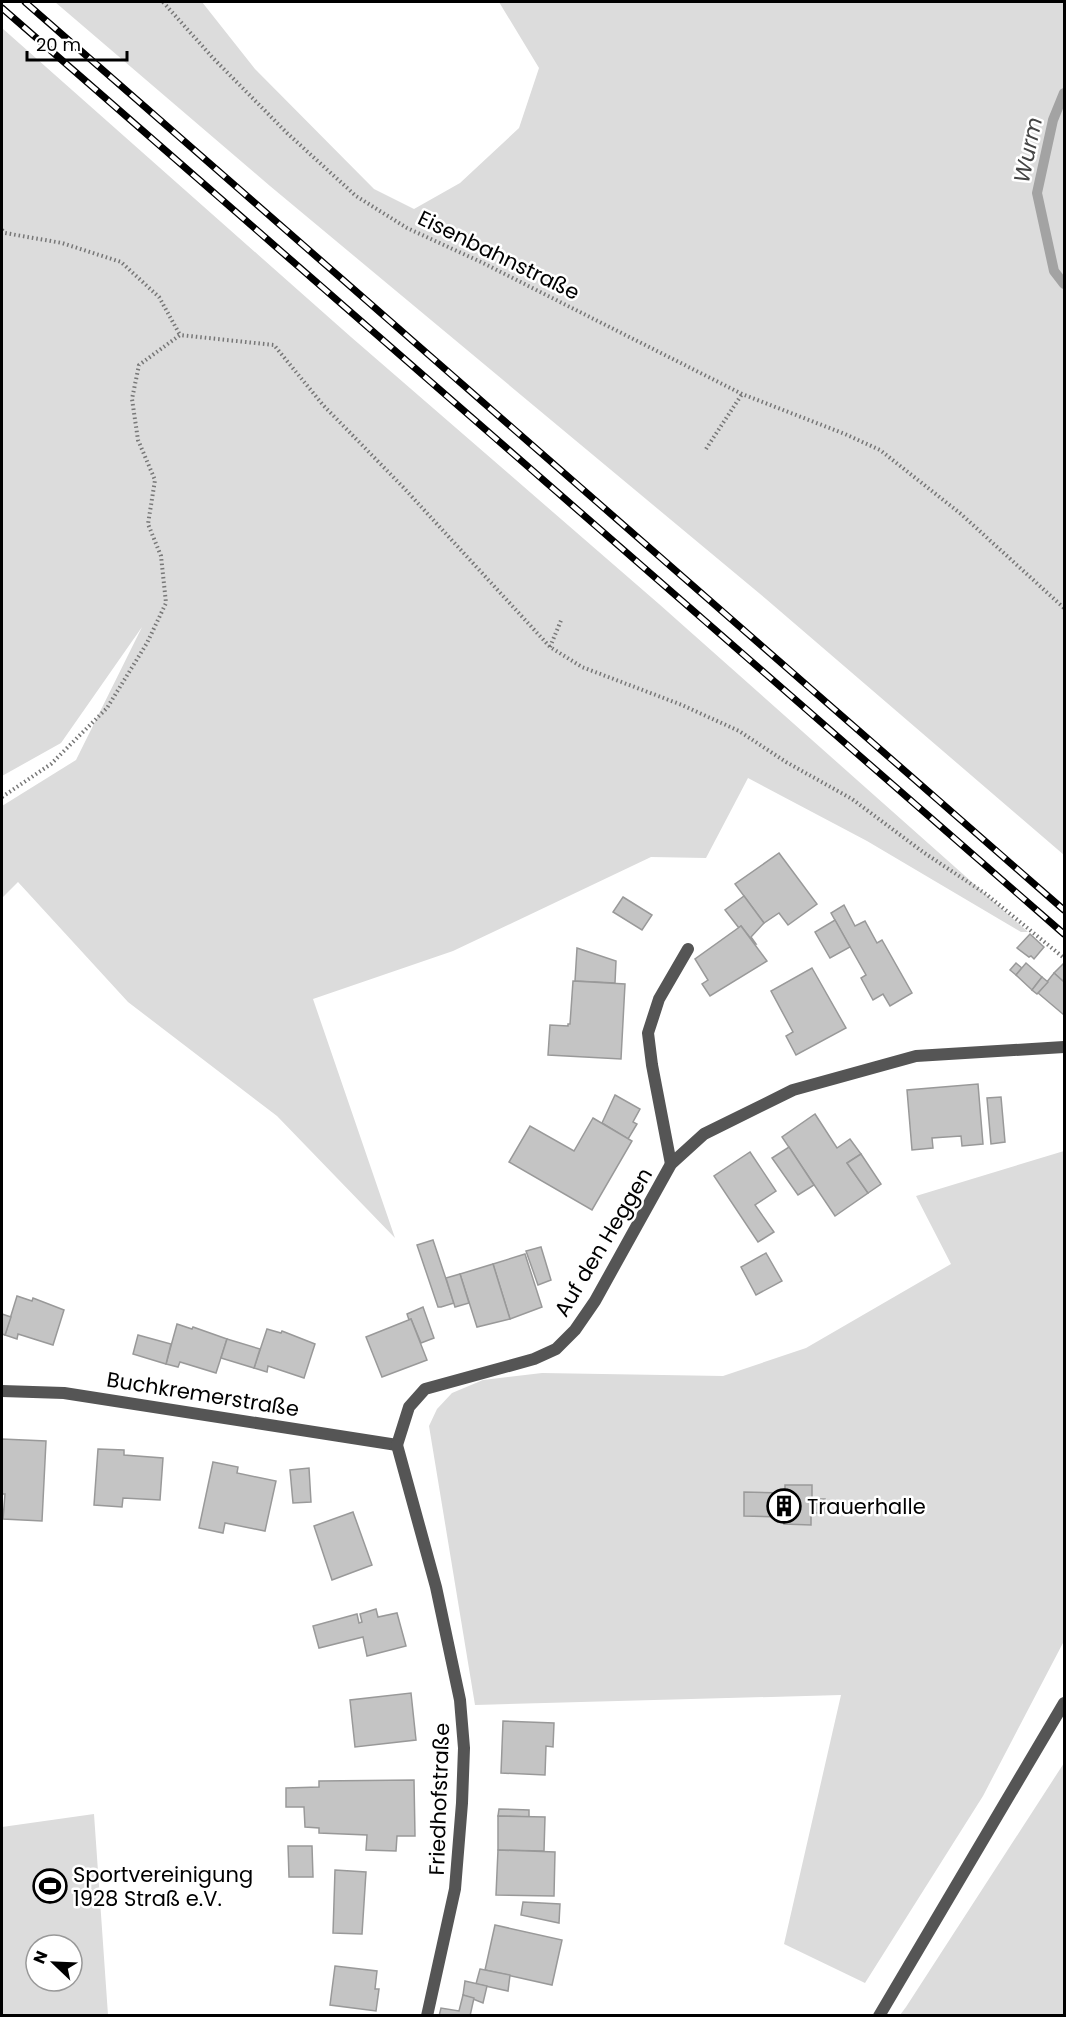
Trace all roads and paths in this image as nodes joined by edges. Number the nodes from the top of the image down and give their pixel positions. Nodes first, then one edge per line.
1 (163, 2) edge
2 (2, 230) edge
3 (180, 334) junction
4 (742, 393) junction
5 (706, 449) dead end
6 (1065, 608) edge
7 (562, 618) dead end
8 (550, 647) junction
9 (2, 797) edge
10 (688, 949) dead end
11 (1065, 958) edge
12 (1065, 1047) edge
13 (671, 1164) junction
14 (2, 1391) edge
15 (397, 1445) junction
16 (1065, 1703) edge
17 (427, 2016) edge
18 (879, 2016) edge

1 - 4 path, Eisenbahnstraße
2 - 3 path
3 - 8 path
3 - 9 path
4 - 5 path
4 - 6 path, Eisenbahnstraße
7 - 8 path
8 - 11 path
10 - 13 street, Auf den Heggen
12 - 13 street, Auf den Heggen
13 - 15 street, Auf den Heggen
14 - 15 street, Buchkremerstraße
15 - 17 street, Friedhofstraße
16 - 18 street

